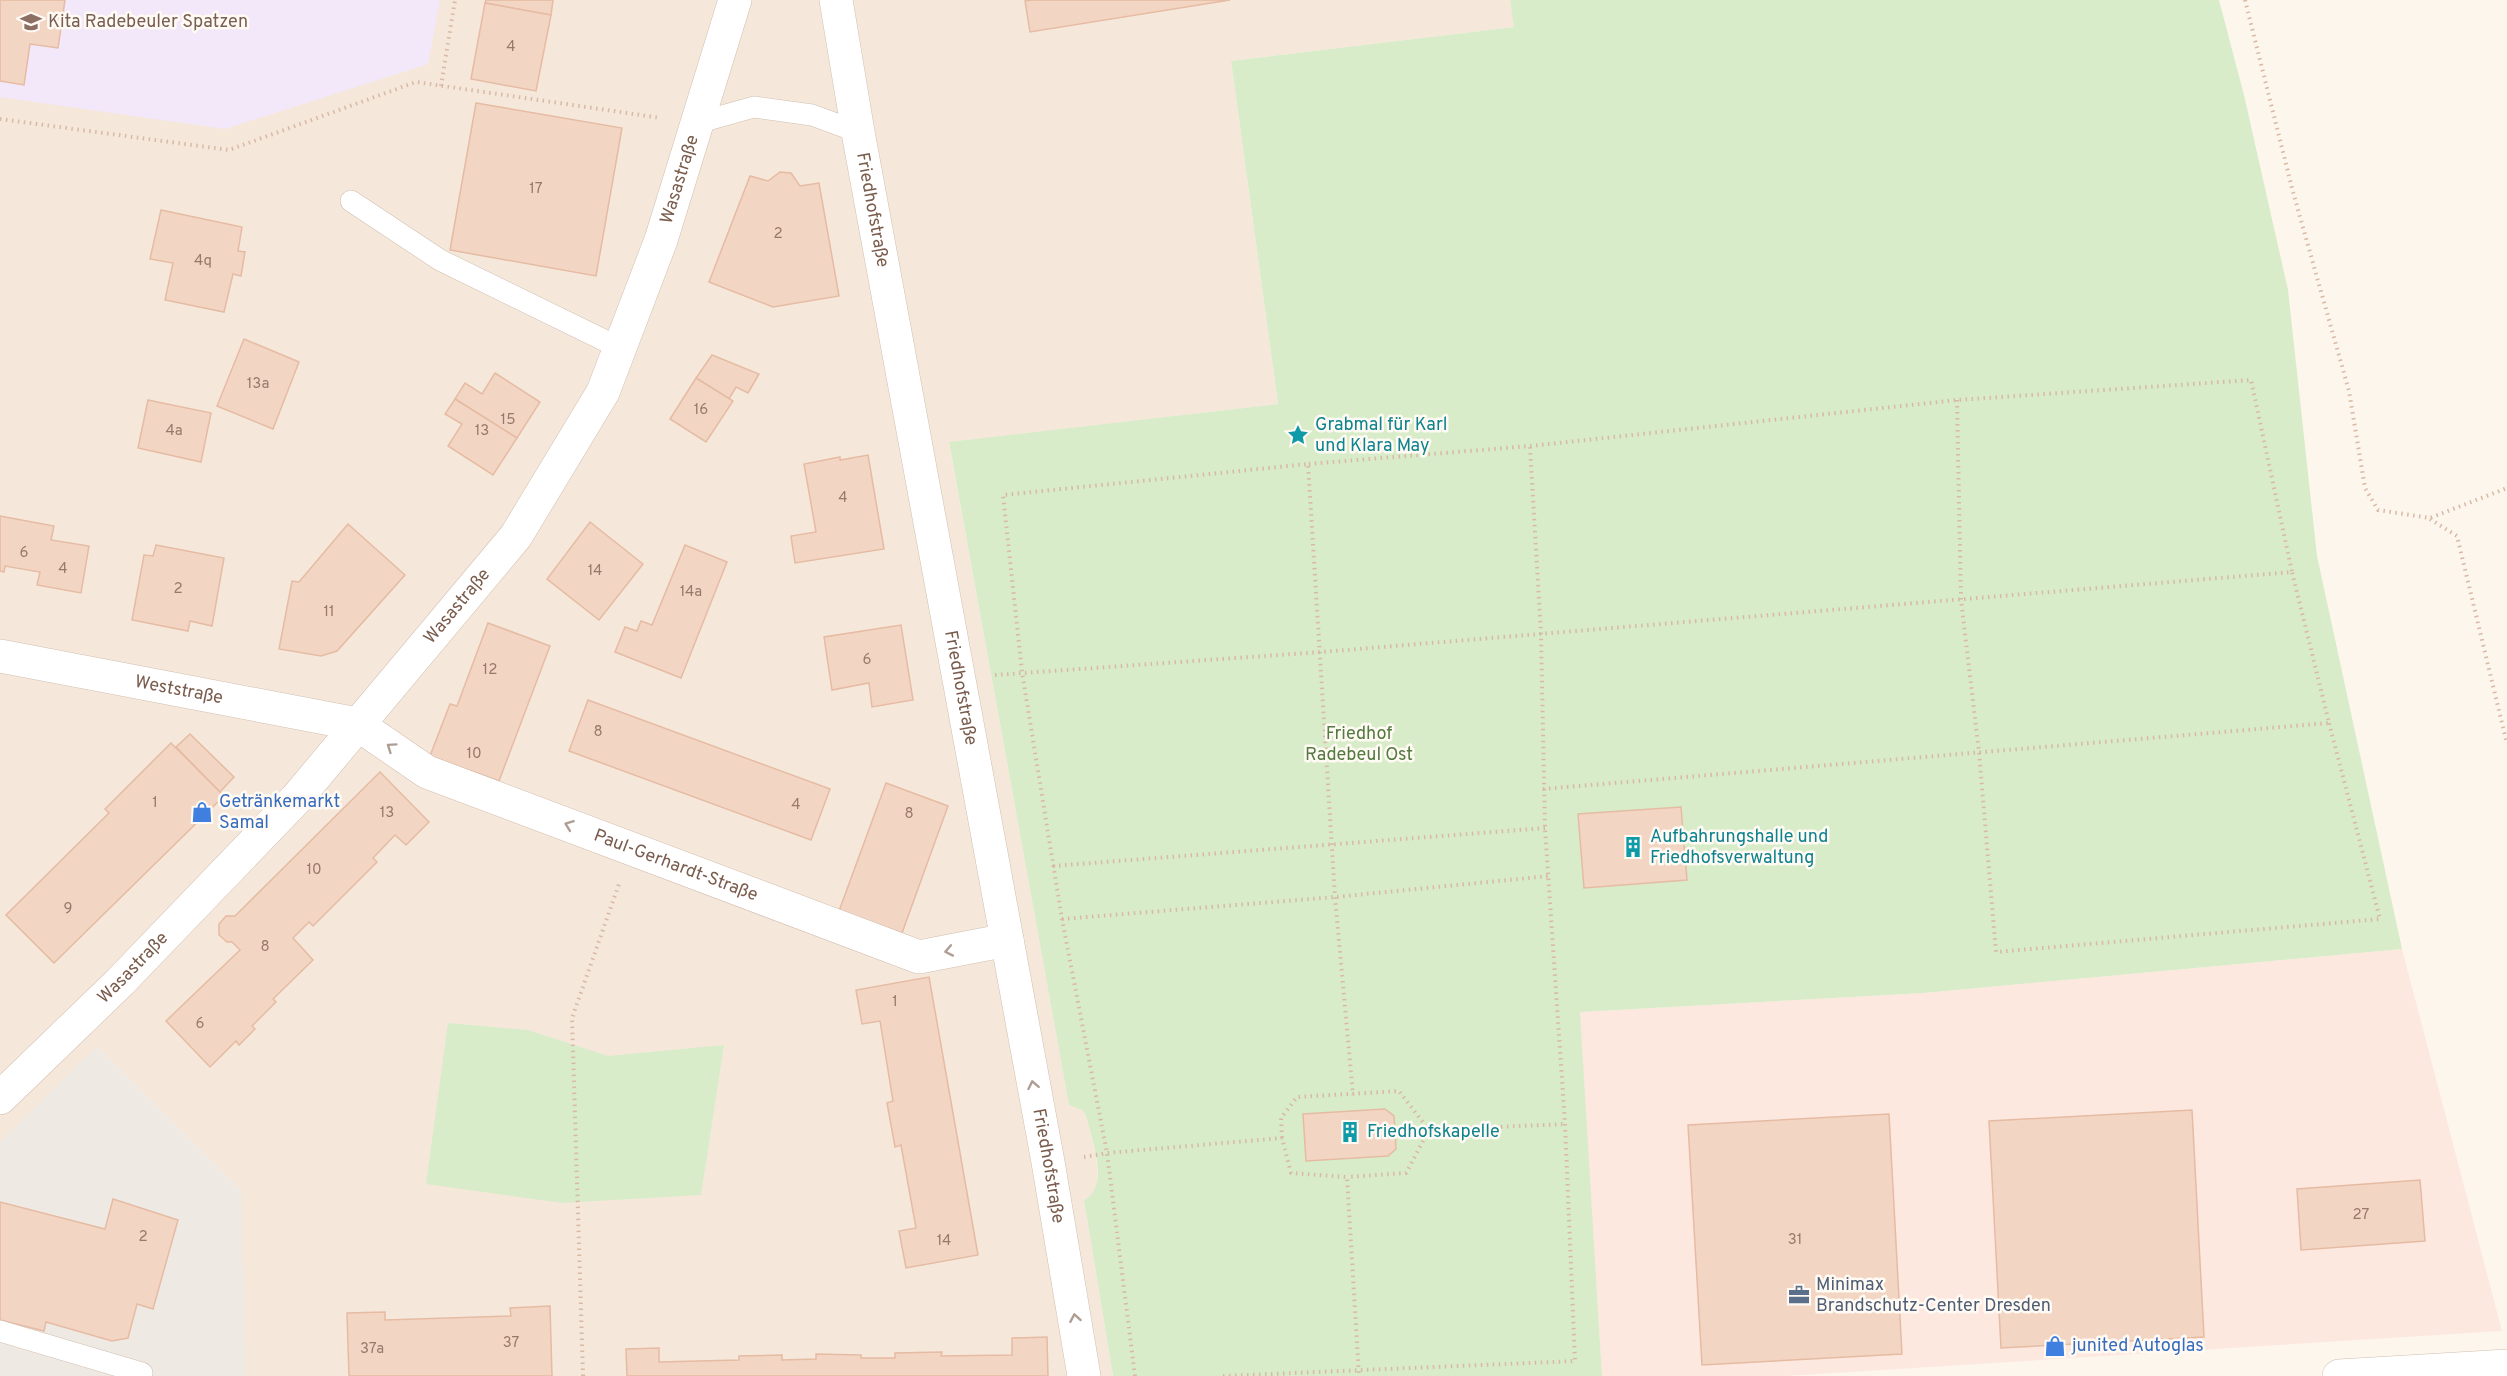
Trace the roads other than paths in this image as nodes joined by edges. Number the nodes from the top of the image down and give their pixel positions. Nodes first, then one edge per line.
1 (735, 0) edge
2 (836, 0) edge
3 (697, 123) junction
4 (858, 132) junction
5 (351, 201) dead end
6 (620, 348) junction
7 (0, 656) edge
8 (357, 724) junction
9 (1006, 940) junction
10 (0, 1098) edge
11 (0, 1331) edge
12 (2507, 1366) edge
13 (142, 1373) dead end
14 (1084, 1376) edge
15 (2339, 1376) edge

1 - 3 street, Wasastraße
2 - 4 street, Friedhofstraße
3 - 4 lane
3 - 6 street, Wasastraße
4 - 9 street, Friedhofstraße
5 - 6 lane
6 - 8 street, Wasastraße
7 - 8 street, Weststraße
9 -> 8 street, Paul-Gerhardt-Straße
8 - 10 street, Wasastraße
14 -> 9 street, Friedhofstraße
11 - 13 lane
12 - 15 street

